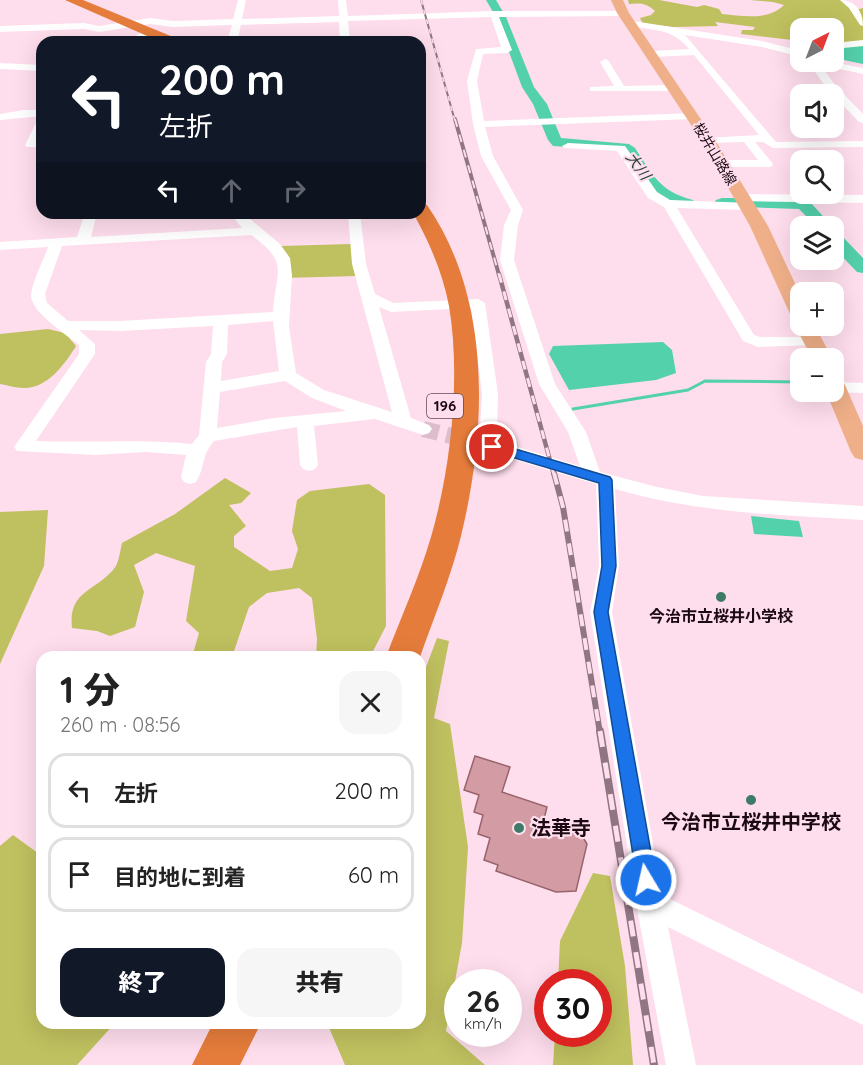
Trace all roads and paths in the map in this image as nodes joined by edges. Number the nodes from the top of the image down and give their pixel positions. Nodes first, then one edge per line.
1 (60, 0) edge
2 (72, 0) edge
3 (242, 0) edge
4 (342, 0) edge
5 (606, 0) edge
6 (844, 0) edge
7 (623, 9) edge
8 (498, 11) junction
9 (344, 20) junction
10 (237, 22) junction
11 (863, 24) edge
12 (127, 26) junction
13 (0, 29) edge
14 (674, 30) junction
15 (135, 36) edge
16 (156, 36) edge
17 (234, 36) edge
18 (345, 36) edge
19 (863, 43) edge
20 (844, 45) edge
21 (780, 48) junction
22 (790, 51) edge
23 (696, 52) junction
24 (653, 54) junction
25 (764, 56) dead end
26 (605, 62) dead end
27 (0, 66) edge
28 (844, 67) edge
29 (36, 68) edge
30 (863, 71) edge
31 (821, 72) edge
32 (594, 88) dead end
33 (620, 88) junction
34 (674, 88) junction
35 (36, 113) edge
36 (693, 116) junction
37 (0, 117) edge
38 (863, 120) edge
39 (479, 124) junction
40 (36, 135) edge
41 (747, 138) junction
42 (766, 138) junction
43 (708, 140) junction
44 (863, 144) edge
45 (36, 145) edge
46 (568, 146) dead end
47 (722, 164) junction
48 (863, 199) edge
49 (744, 202) junction
50 (669, 205) junction
51 (90, 219) edge
52 (241, 219) edge
53 (355, 219) edge
54 (409, 219) edge
55 (426, 219) edge
56 (252, 231) junction
57 (83, 241) junction
58 (57, 242) junction
59 (0, 246) edge
60 (790, 292) edge
61 (368, 296) junction
62 (451, 303) junction
63 (280, 316) junction
64 (221, 321) junction
65 (62, 325) junction
66 (814, 342) edge
67 (288, 375) junction
68 (844, 387) edge
69 (212, 388) junction
70 (863, 388) edge
71 (841, 402) edge
72 (379, 413) junction
73 (403, 420) junction
74 (305, 421) junction
75 (423, 429) tunnel mouth
76 (202, 443) junction
77 (863, 452) edge
78 (309, 465) dead end
79 (190, 477) dead end
80 (599, 479) junction
81 (863, 513) edge
82 (405, 651) edge
83 (650, 903) junction
84 (863, 1010) edge
85 (235, 1029) edge
86 (215, 1065) edge
87 (681, 1065) edge

1 - 12 highway
2 - 12 highway
3 - 10 street
4 - 9 street
5 - 7 street
6 - 11 street
7 - 8 street
7 - 14 street
7 - 24 main road, 桜井山路線
8 - 9 street
8 - 39 street
9 - 10 street
9 - 18 street
10 - 12 street
10 - 17 street
12 - 13 street
12 - 15 highway
12 - 16 highway
14 - 21 street
14 - 23 street
19 - 20 street
21 - 22 street
21 - 25 street
23 - 24 street
23 - 42 street
24 - 34 main road, 桜井山路線
26 - 33 street
27 - 29 street
28 - 30 street
31 - 38 street
32 - 33 street
33 - 34 street
34 - 36 main road, 桜井山路線
35 - 37 street
36 - 39 street
36 - 43 main road, 桜井山路線
39 - 80 street
40 - 45 street
41 - 42 street
41 - 43 street
41 - 47 street
42 - 44 street
43 - 47 main road, 桜井山路線
46 - 50 street
47 - 49 main road, 桜井山路線
48 - 49 street
49 - 50 street
49 - 60 main road, 桜井山路線
50 - 66 street
51 - 57 street
52 - 56 street
53 - 61 street
54 - 62 highway, 196
55 - 62 highway, 196
56 - 57 street
56 - 63 street
57 - 58 street
58 - 59 street
58 - 65 street
61 - 62 street
61 - 73 street
62 - 80 street
62 - 82 highway, 196
63 - 64 street
63 - 67 street
64 - 65 street
64 - 69 street
65 - 76 street
67 - 69 street
67 - 72 street
68 - 70 street
69 - 76 street
71 - 77 main road
72 - 73 street
72 - 74 street
73 - 75 street
74 - 76 street
74 - 78 street
76 - 79 street
80 - 81 street
80 - 83 street
83 - 84 street
83 - 87 street
85 - 86 highway

